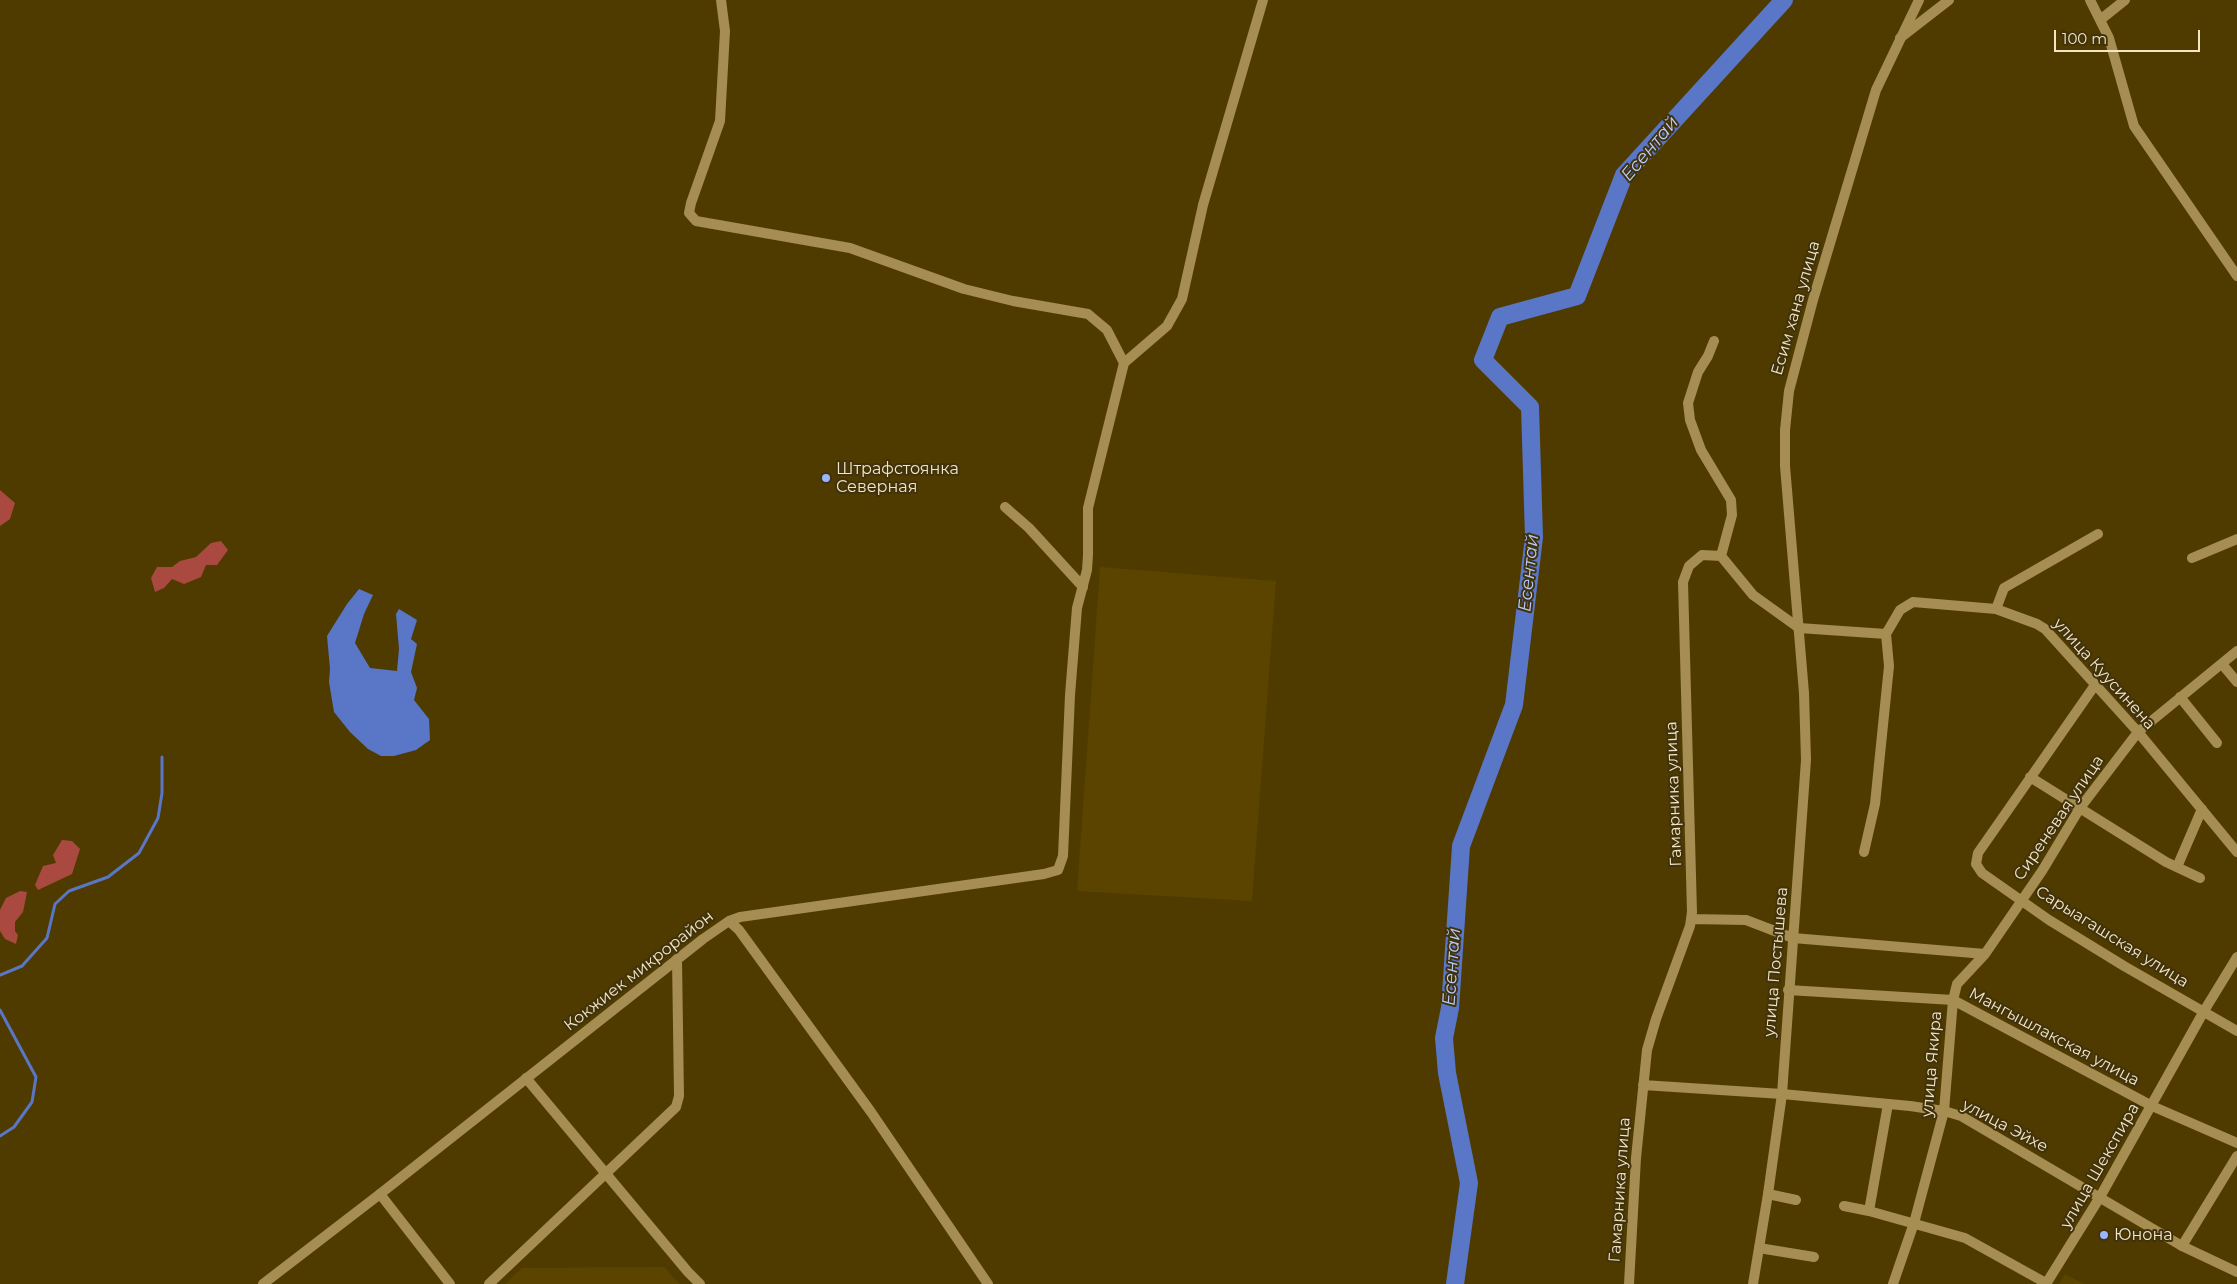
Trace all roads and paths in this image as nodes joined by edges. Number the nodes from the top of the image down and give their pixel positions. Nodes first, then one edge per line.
1 (720, 0) edge
2 (1263, 0) edge
3 (1919, 0) edge
4 (1949, 0) edge
5 (2090, 0) edge
6 (2125, 0) edge
7 (2100, 20) junction
8 (1900, 38) junction
9 (2237, 276) edge
10 (1714, 341) dead end
11 (1124, 363) junction
12 (1005, 507) dead end
13 (2098, 534) dead end
14 (2237, 539) edge
15 (1721, 556) junction
16 (2192, 558) dead end
17 (1083, 587) junction
18 (1996, 609) junction
19 (1799, 628) junction
20 (1886, 634) junction
21 (1800, 640) joint
22 (2237, 650) edge
23 (2222, 664) junction
24 (2237, 682) edge
25 (2095, 685) junction
26 (2180, 697) junction
27 (2138, 732) junction
28 (2217, 743) dead end
29 (2030, 777) junction
30 (2080, 808) junction
31 (2202, 809) junction
32 (1864, 852) dead end
33 (2237, 852) edge
34 (2177, 867) junction
35 (2200, 878) dead end
36 (2022, 900) junction
37 (1691, 919) junction
38 (729, 921) junction
39 (1793, 938) junction
40 (1985, 954) junction
41 (2237, 957) edge
42 (677, 959) junction
43 (1788, 990) junction
44 (1953, 998) junction
45 (2204, 1011) junction
46 (2237, 1031) edge
47 (526, 1078) junction
48 (1643, 1084) junction
49 (1782, 1094) junction
50 (1888, 1104) junction
51 (2152, 1106) junction
52 (1944, 1111) junction
53 (2237, 1143) edge
54 (2237, 1156) edge
55 (606, 1175) junction
56 (380, 1194) junction
57 (1768, 1194) junction
58 (2100, 1197) junction
59 (1796, 1200) dead end
60 (1844, 1206) dead end
61 (1869, 1211) junction
62 (1914, 1222) junction
63 (2182, 1246) junction
64 (1759, 1248) junction
65 (1814, 1257) dead end
66 (2237, 1272) edge
67 (263, 1284) edge
68 (450, 1284) edge
69 (490, 1284) edge
70 (700, 1284) edge
71 (988, 1284) edge
72 (1629, 1284) edge
73 (1753, 1284) edge
74 (1893, 1284) edge
75 (2046, 1284) edge

1 - 11 street
2 - 11 street
3 - 8 street, Есим хана улица
4 - 8 street
5 - 7 street
6 - 7 street
7 - 9 street
8 - 19 street, Есим хана улица
10 - 15 street
11 - 17 street
12 - 17 street
13 - 18 street
14 - 16 street
15 - 19 street
15 - 37 street, Гамарника улица
17 - 38 street
18 - 20 street, улица Куусинена
18 - 25 street, улица Куусинена
19 - 20 street
19 - 21 street, Есим хана улица
20 - 32 street
21 - 39 street, улица Постышева
22 - 23 street, Сиреневая улица
23 - 24 street
23 - 26 street, Сиреневая улица
25 - 27 street, улица Куусинена
25 - 29 street
26 - 27 street, Сиреневая улица
26 - 28 street
27 - 30 street, Сиреневая улица
27 - 31 street, улица Куусинена
29 - 30 street
29 - 36 street, Сарыагашская улица
30 - 34 street
30 - 36 street, Сиреневая улица
31 - 33 street, улица Куусинена
31 - 34 street
34 - 35 street
36 - 40 street, Сиреневая улица
36 - 45 street, Сарыагашская улица
37 - 39 street
37 - 48 street, Гамарника улица
38 - 42 street, Кокжиек микрорайон
38 - 71 street, Кокжиек микрорайон
39 - 40 street
39 - 43 street, улица Постышева
40 - 44 street, Сиреневая улица
41 - 45 street, улица Шекспира
42 - 47 street, Кокжиек микрорайон
42 - 55 street
43 - 44 street, Мангышлакская улица
43 - 49 street, улица Постышева
44 - 51 street, Мангышлакская улица
44 - 52 street, улица Якира
45 - 46 street, Сарыагашская улица
45 - 51 street, улица Шекспира
47 - 55 street
47 - 56 street, Кокжиек микрорайон
48 - 49 street, улица Эйхе
48 - 72 street, Гамарника улица
49 - 50 street, улица Эйхе
49 - 57 street, улица Постышева
50 - 52 street, улица Эйхе
50 - 61 street
51 - 53 street, Мангышлакская улица
51 - 58 street, улица Шекспира
52 - 58 street, улица Эйхе
52 - 62 street, улица Якира
54 - 63 street
55 - 69 street
55 - 70 street
56 - 67 street, Кокжиек микрорайон
56 - 68 street
57 - 59 street
57 - 64 street, улица Постышева
58 - 63 street, улица Эйхе
58 - 75 street, улица Шекспира
60 - 61 street
61 - 62 street
62 - 74 street, улица Якира
62 - 75 street
63 - 66 street, улица Эйхе
64 - 65 street
64 - 73 street, улица Постышева

